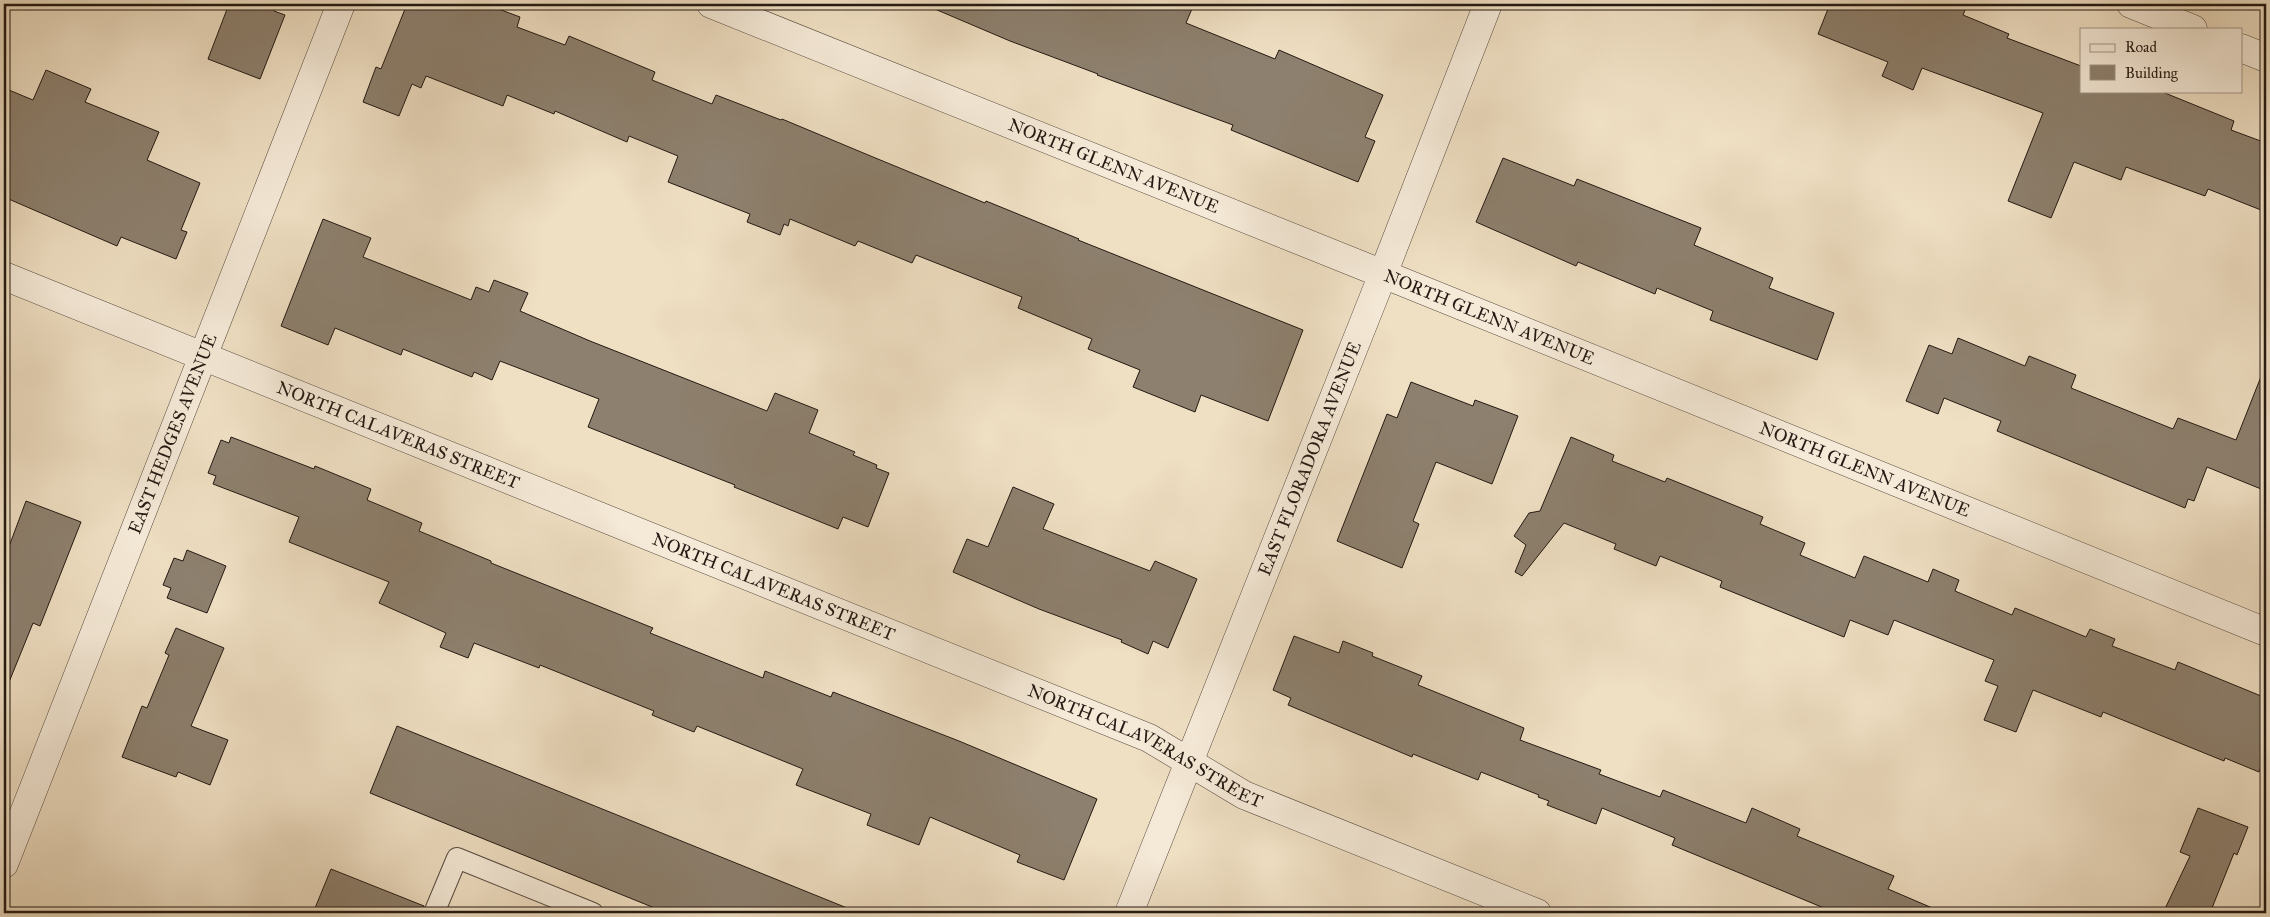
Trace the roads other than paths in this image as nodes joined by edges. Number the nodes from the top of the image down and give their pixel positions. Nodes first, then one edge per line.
1 (341, 4) edge
2 (711, 4) edge
3 (1488, 4) edge
4 (2131, 4) edge
5 (2191, 28) edge
6 (2242, 48) edge
7 (2266, 58) edge
8 (1383, 274) junction
9 (4, 276) edge
10 (204, 356) junction
11 (2266, 632) edge
12 (1189, 762) junction
13 (4, 864) edge
14 (434, 913) edge
15 (593, 913) edge
16 (1129, 913) edge
17 (1537, 913) edge

1 - 10 street, EAST HEDGES AVENUE
2 - 8 street, NORTH GLENN AVENUE
3 - 8 street, EAST FLORADORA AVENUE
4 - 5 street
6 - 7 street
8 - 11 street, NORTH GLENN AVENUE
8 - 12 street, EAST FLORADORA AVENUE
9 - 10 street, NORTH CALAVERAS STREET
10 - 12 street, NORTH CALAVERAS STREET
10 - 13 street, EAST HEDGES AVENUE
12 - 16 street, EAST FLORADORA AVENUE
12 - 17 street, NORTH CALAVERAS STREET
14 - 15 lane

